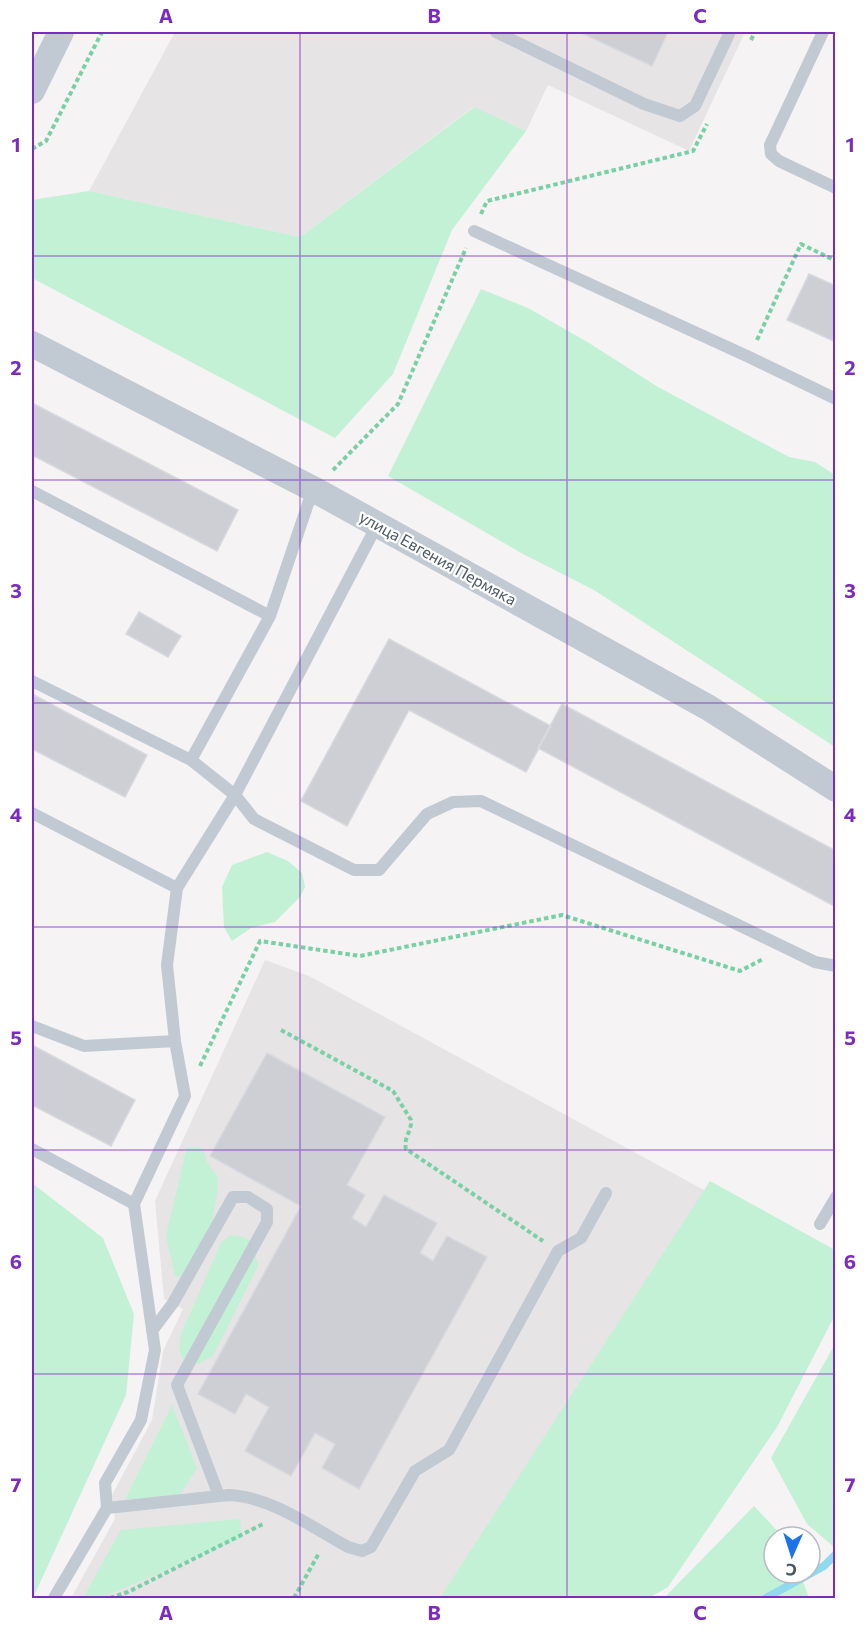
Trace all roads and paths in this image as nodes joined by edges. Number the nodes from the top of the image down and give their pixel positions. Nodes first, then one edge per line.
1 (61, 32) edge
2 (102, 32) edge
3 (496, 32) edge
4 (730, 32) edge
5 (823, 32) edge
6 (32, 91) edge
7 (32, 149) edge
8 (836, 188) edge
9 (474, 231) dead end
10 (836, 261) edge
11 (32, 344) edge
12 (749, 357) junction
13 (836, 399) edge
14 (313, 489) junction
15 (32, 491) edge
16 (377, 525) junction
17 (270, 616) junction
18 (32, 681) edge
19 (191, 760) junction
20 (836, 789) edge
21 (235, 795) junction
22 (32, 813) edge
23 (177, 888) junction
24 (784, 948) junction
25 (836, 966) edge
26 (32, 1026) edge
27 (281, 1030) dead end
28 (175, 1041) junction
29 (185, 1096) junction
30 (32, 1149) edge
31 (606, 1193) dead end
32 (836, 1197) edge
33 (134, 1204) junction
34 (820, 1224) dead end
35 (558, 1251) junction
36 (152, 1331) junction
37 (219, 1496) junction
38 (107, 1508) junction
39 (285, 1513) junction
40 (328, 1536) junction
41 (54, 1599) edge
42 (110, 1599) edge
43 (294, 1599) edge

1 - 6 street
2 - 7 path
3 - 4 lane
5 - 8 lane
9 - 12 lane
10 - 12 path
11 - 14 street, улица Евгения Пермяка
12 - 13 lane
14 - 16 street, улица Евгения Пермяка
14 - 17 lane
15 - 17 lane
16 - 20 street, улица Евгения Пермяка
16 - 21 lane
17 - 19 lane
18 - 19 lane
19 - 21 lane
21 - 23 lane
21 - 24 lane
22 - 23 lane
23 - 28 lane
24 - 25 lane
24 - 29 path
26 - 28 lane
27 - 35 path
28 - 29 lane
29 - 33 lane
30 - 33 lane
31 - 35 lane
32 - 34 lane
33 - 36 lane
35 - 40 lane
36 - 37 lane
36 - 38 lane
37 - 38 lane
37 - 39 lane
38 - 41 lane
39 - 40 lane
39 - 42 path
40 - 43 path

